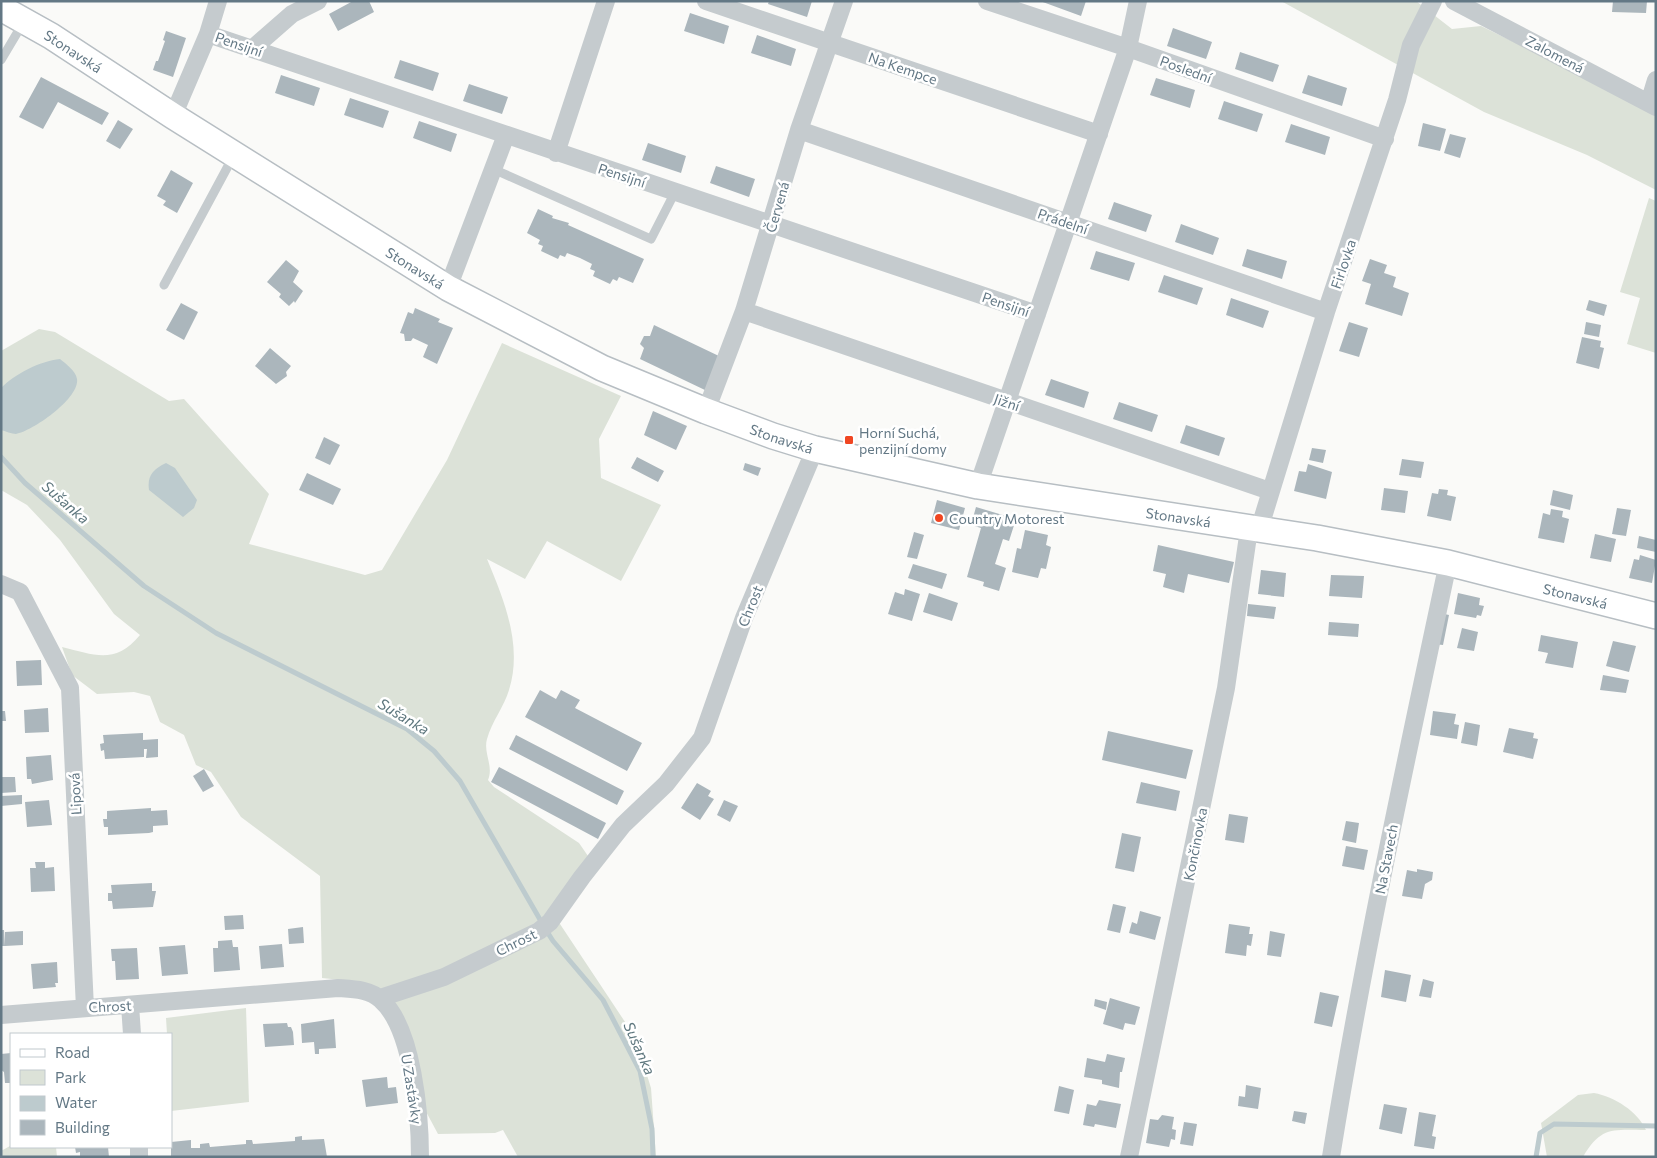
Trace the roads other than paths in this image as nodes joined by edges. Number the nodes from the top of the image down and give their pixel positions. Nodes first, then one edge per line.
1 (218, 1) edge
2 (318, 1) edge
3 (606, 1) edge
4 (706, 1) edge
5 (844, 1) edge
6 (987, 1) edge
7 (1138, 1) edge
8 (1454, 1) edge
9 (1431, 5) edge
10 (1, 8) edge
11 (24, 20) junction
12 (208, 34) junction
13 (831, 44) junction
14 (1128, 48) junction
15 (252, 49) junction
16 (1, 60) edge
17 (1656, 80) edge
18 (1652, 105) edge
19 (173, 116) junction
20 (799, 130) junction
21 (1099, 134) junction
22 (506, 135) junction
23 (1385, 139) junction
24 (556, 153) junction
25 (234, 154) junction
26 (493, 169) junction
27 (675, 192) junction
28 (1067, 222) junction
29 (772, 224) junction
30 (164, 285) dead end
31 (448, 288) junction
32 (744, 311) junction
33 (1326, 312) junction
34 (1037, 314) junction
35 (1007, 402) junction
36 (706, 412) junction
37 (814, 449) junction
38 (978, 486) junction
39 (1270, 491) junction
40 (1254, 529) junction
41 (1448, 563) junction
42 (1, 584) edge
43 (1656, 616) edge
44 (380, 998) junction
45 (130, 1005) junction
46 (86, 1008) junction
47 (1, 1015) edge
48 (132, 1033) edge
49 (420, 1157) edge
50 (1129, 1157) edge
51 (1331, 1157) edge

1 - 12 street
2 - 15 street
3 - 24 street
4 - 13 street, Na Kempce
5 - 13 street, Červená
6 - 14 street, Poslední
7 - 14 street
8 - 18 street, Zalomená
9 - 23 street, Firlovka
10 - 11 main road, Stonavská
11 - 16 lane
11 - 19 main road, Stonavská
12 - 15 street, Pensijní
12 - 19 street
13 - 20 street, Červená
13 - 21 street, Na Kempce
14 - 21 street
14 - 23 street, Poslední
15 - 22 street, Pensijní
17 - 18 street
19 - 25 main road, Stonavská
20 - 28 street, Prádelní
20 - 29 street, Červená
21 - 28 street
22 - 24 street, Pensijní
22 - 26 street
23 - 33 street, Firlovka
24 - 27 street, Pensijní
25 - 30 lane
25 - 31 main road, Stonavská
26 - 27 lane
26 - 31 street
27 - 29 street, Pensijní
28 - 33 street, Prádelní
28 - 34 street
29 - 32 street, Červená
29 - 34 street, Pensijní
31 - 36 main road, Stonavská
32 - 35 street, Jižní
32 - 36 street, Červená
33 - 39 street, Firlovka
34 - 35 street
35 - 38 street
35 - 39 street, Jižní
36 - 37 main road, Stonavská
37 - 38 main road, Stonavská
37 - 44 street, Chrost
38 - 40 main road, Stonavská
39 - 40 street, Firlovka
40 - 41 main road, Stonavská
40 - 50 street, Končinovka
41 - 43 main road, Stonavská
41 - 51 street, Na Stavech
42 - 46 street, Lipová
44 - 45 street, Chrost
44 - 49 street, U Zastávky
45 - 46 street, Chrost
45 - 48 street
46 - 47 street, Chrost

